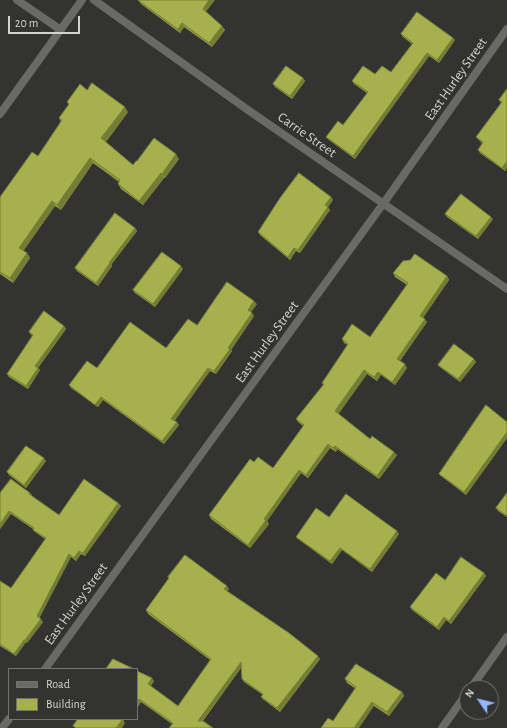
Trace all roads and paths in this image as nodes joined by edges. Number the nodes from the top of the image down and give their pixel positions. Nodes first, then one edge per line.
1 (17, 0) edge
2 (82, 0) edge
3 (94, 0) edge
4 (507, 29) edge
5 (60, 30) junction
6 (0, 114) edge
7 (383, 204) junction
8 (507, 289) edge
9 (507, 637) edge
10 (46, 668) edge
11 (477, 680) edge
12 (459, 704) edge
13 (8, 720) edge
14 (2, 728) edge
15 (442, 728) edge

1 - 5 street
2 - 5 street
3 - 7 street, Carrie Street
4 - 7 street, East Hurley Street
5 - 6 street
7 - 8 street, Carrie Street
7 - 10 street, East Hurley Street
9 - 11 street
12 - 15 street
13 - 14 street

